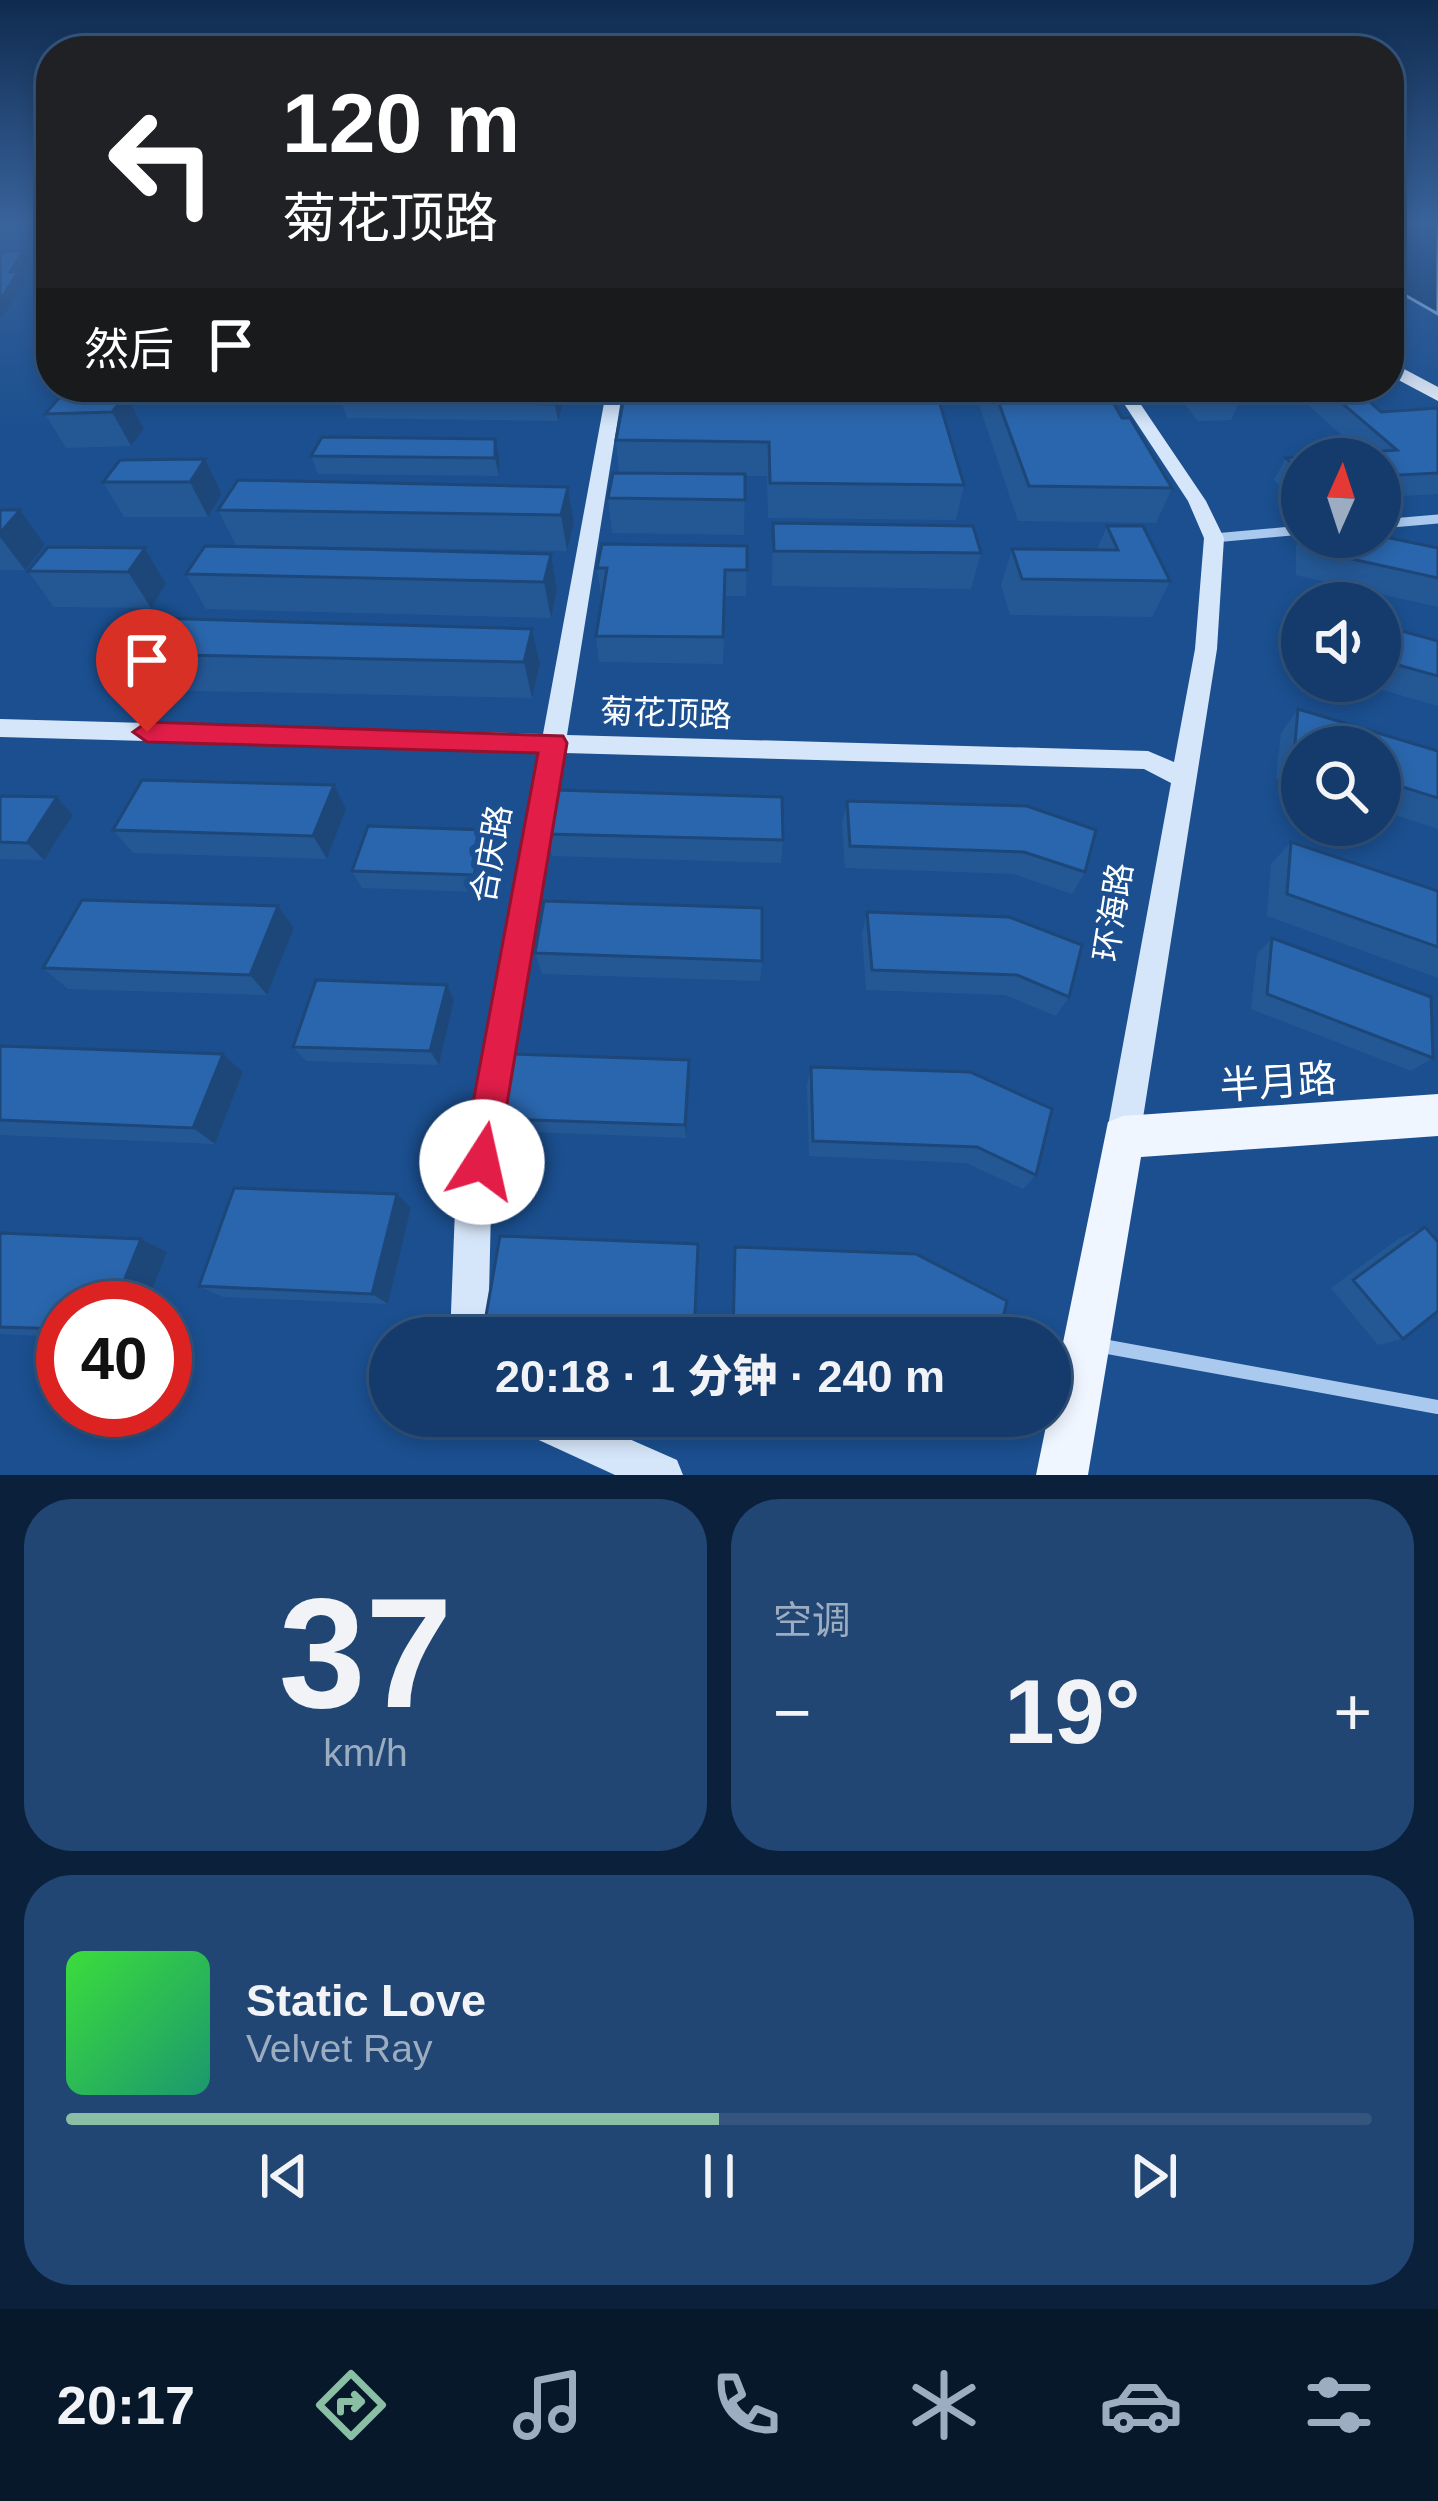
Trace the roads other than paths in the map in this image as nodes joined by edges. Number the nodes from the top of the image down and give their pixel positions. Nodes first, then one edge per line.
1 (1404, 376) edge
2 (1438, 395) edge
3 (612, 402) edge
4 (1130, 402) edge
5 (1438, 519) edge
6 (1401, 522) edge
7 (1281, 532) edge
8 (1214, 538) junction
9 (0, 728) edge
10 (553, 743) junction
11 (1183, 778) junction
12 (1438, 1115) edge
13 (1123, 1137) junction
14 (470, 1317) edge
15 (1086, 1343) junction
16 (1438, 1407) edge
17 (578, 1437) edge
18 (662, 1475) edge
19 (1062, 1475) edge

1 - 2 main road
3 - 10 street, 合庆路
4 - 8 street
5 - 6 street
7 - 8 street
8 - 11 street, 环海路
9 - 10 street, 菊花顶路
10 - 11 street, 菊花顶路
10 - 14 street, 合庆路
11 - 13 street, 环海路
12 - 13 main road, 半月路
13 - 15 main road, 环海路
15 - 16 lane
15 - 19 main road, 环海路
17 - 18 street

